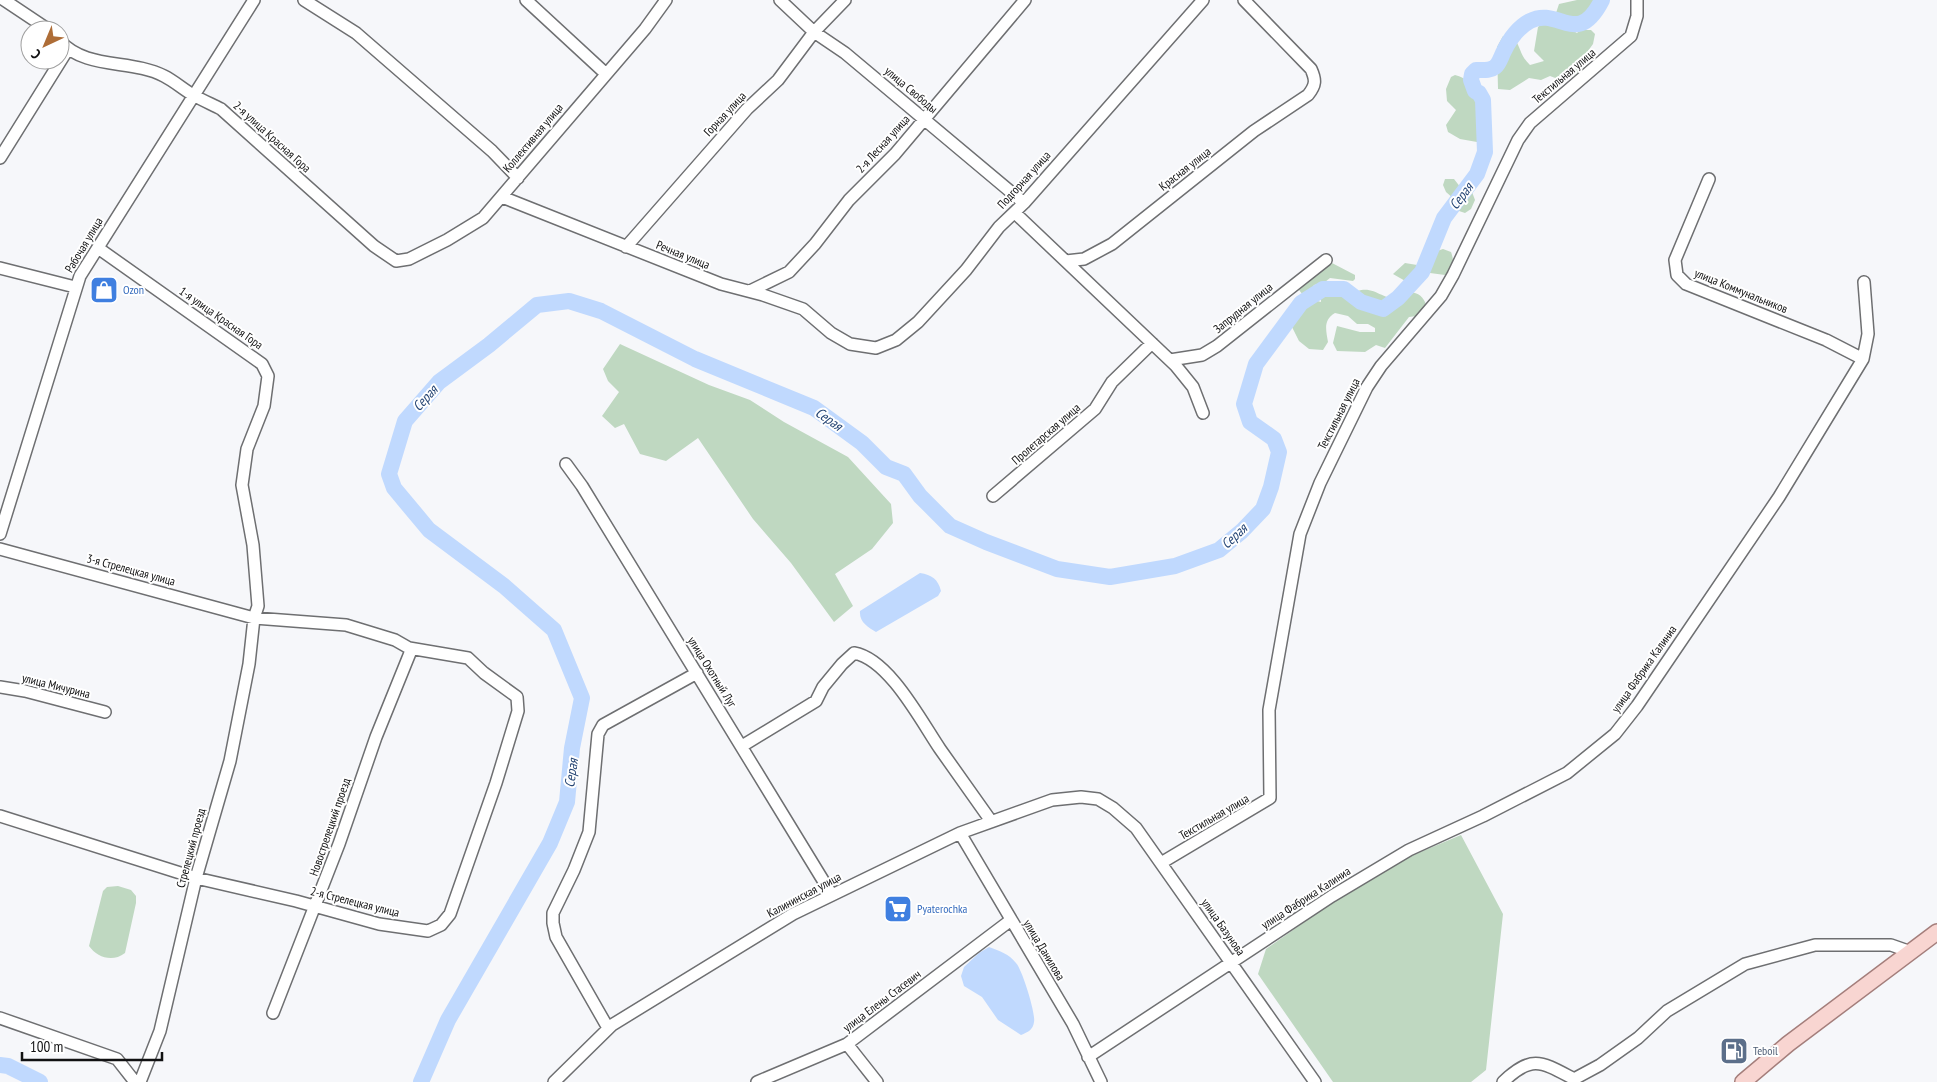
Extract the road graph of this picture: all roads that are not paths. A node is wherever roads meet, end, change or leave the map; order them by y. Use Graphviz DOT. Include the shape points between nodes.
graph roads {
  1 [pos="4,0"];
  2 [pos="254,0"];
  3 [pos="304,0"];
  4 [pos="526,0"];
  5 [pos="666,0"];
  6 [pos="780,0"];
  7 [pos="845,0"];
  8 [pos="1025,0"];
  9 [pos="1203,0"];
  10 [pos="1244,0"];
  11 [pos="1637,0"];
  12 [pos="34,20"];
  13 [pos="814,32"];
  14 [pos="70,50"];
  15 [pos="50,70"];
  16 [pos="605,73"];
  17 [pos="194,96"];
  18 [pos="924,118"];
  19 [pos="0,158"];
  20 [pos="518,178"];
  21 [pos="1710,179"];
  22 [pos="502,196"];
  23 [pos="1024,203"];
  24 [pos="1015,213"];
  25 [pos="626,247"];
  26 [pos="98,248"];
  27 [pos="396,260"];
  28 [pos="1326,260"];
  29 [pos="1066,261"];
  30 [pos="0,268"];
  31 [pos="1864,282"];
  32 [pos="75,287"];
  33 [pos="750,291"];
  34 [pos="1152,342"];
  35 [pos="850,344"];
  36 [pos="1863,359"];
  37 [pos="1170,360"];
  38 [pos="1203,413"];
  39 [pos="566,464"];
  40 [pos="993,496"];
  41 [pos="0,534"];
  42 [pos="0,549"];
  43 [pos="254,618"];
  44 [pos="409,648"];
  45 [pos="468,658"];
  46 [pos="697,673"];
  47 [pos="0,687"];
  48 [pos="105,712"];
  49 [pos="742,746"];
  50 [pos="1098,799"];
  51 [pos="0,816"];
  52 [pos="991,821"];
  53 [pos="960,833"];
  54 [pos="1161,863"];
  55 [pos="196,878"];
  56 [pos="832,895"];
  57 [pos="316,906"];
  58 [pos="1011,920"];
  59 [pos="1937,932"];
  60 [pos="1911,952"];
  61 [pos="1231,962"];
  62 [pos="273,1014"];
  63 [pos="0,1018"];
  64 [pos="608,1028"];
  65 [pos="847,1044"];
  66 [pos="1088,1057"];
  67 [pos="1577,1080"];
  68 [pos="135,1082"];
  69 [pos="140,1082"];
  70 [pos="554,1082"];
  71 [pos="758,1082"];
  72 [pos="877,1082"];
  73 [pos="1101,1082"];
  74 [pos="1316,1082"];
  75 [pos="1503,1082"];
  76 [pos="1743,1082"];
  1 -- 12 [label="street"];
  2 -- 17 [label="street, Рабочая улица"];
  3 -- 20 [label="street" via="356,33 492,151"];
  4 -- 16 [label="street"];
  5 -- 16 [label="street, Коллективная улица"];
  6 -- 13 [label="street, улица Свободы"];
  7 -- 13 [label="street, Горная улица"];
  8 -- 18 [label="street, 2-я Лесная улица"];
  9 -- 23 [label="street, Подгорная улица"];
  10 -- 29 [label="street, Красная улица" via="1311,69 1316,79 1315,87 1254,131 1112,244 1084,259"];
  11 -- 54 [label="street, Текстильная улица" via="1637,16 1631,36 1530,123 1518,140 1454,275 1441,296 1367,387 1320,483 1300,534 1269,710 1270,798"];
  13 -- 18 [label="street, улица Свободы" via="845,53"];
  13 -- 25 [label="street, Горная улица" via="778,80 747,109"];
  14 -- 17 [label="street, 2-я улица Красная Гора" via="80,57 131,65 164,76"];
  15 -- 19 [label="street"];
  16 -- 20 [label="street, Коллективная улица"];
  17 -- 26 [label="street, Рабочая улица"];
  17 -- 27 [label="street, 2-я улица Красная Гора" via="221,109 374,246"];
  18 -- 23 [label="street, улица Свободы"];
  18 -- 33 [label="street, 2-я Лесная улица" via="789,272"];
  20 -- 22 [label="street, Коллективная улица"];
  21 -- 36 [label="street, улица Коммунальников" via="1676,260 1676,275 1686,284 1826,340"];
  22 -- 25 [label="street, Речная улица"];
  22 -- 27 [label="street, Коллективная улица" via="483,218 447,240 410,258"];
  23 -- 24 [label="street, Подгорная улица"];
  24 -- 29 [label="street"];
  24 -- 35 [label="street, Подгорная улица" via="999,227 966,270 918,322 896,340 876,348"];
  25 -- 33 [label="street, Речная улица" via="721,284"];
  26 -- 32 [label="street, Рабочая улица"];
  26 -- 43 [label="street, 1-я улица Красная Гора" via="262,364 268,376 264,406 247,449 242,485 253,545 258,606"];
  28 -- 37 [label="street, Запрудная улица" via="1218,346 1202,355"];
  29 -- 34 [label="street"];
  30 -- 32 [label="street"];
  31 -- 36 [label="street, улица Фабрика Калиниа" via="1868,334"];
  32 -- 41 [label="street, Рабочая улица"];
  33 -- 35 [label="street, Речная улица" via="803,309"];
  34 -- 37 [label="street"];
  34 -- 40 [label="street, Пролетарская улица" via="1112,382 1095,410"];
  36 -- 61 [label="street, улица Фабрика Калиниа" via="1779,497 1615,734 1567,773 1409,850"];
  37 -- 38 [label="street" via="1193,387"];
  39 -- 46 [label="street, улица Охотный Луг"];
  42 -- 43 [label="street, 3-я Стрелецкая улица"];
  43 -- 44 [label="street, 3-я Стрелецкая улица" via="346,625 395,640"];
  43 -- 55 [label="street, Стрелецкий проезд" via="249,664 230,760"];
  44 -- 45 [label="street, 3-я Стрелецкая улица"];
  44 -- 57 [label="street, Новострелецкий проезд" via="410,653 376,737"];
  45 -- 57 [label="street, 2-я Стрелецкая улица" via="517,697 518,711 450,914 441,925 428,931 379,924"];
  46 -- 49 [label="street, улица Охотный Луг"];
  46 -- 64 [label="street" via="603,725 596,746 589,832 553,913 556,937"];
  47 -- 48 [label="street, улица Мичурина"];
  49 -- 52 [label="street" via="816,701 842,664 854,653 861,654 884,672 907,699"];
  49 -- 56 [label="street, улица Охотный Луг"];
  50 -- 52 [label="street, Калининская улица" via="1081,796 1052,800"];
  50 -- 54 [label="street, улица Базунова" via="1136,828"];
  51 -- 55 [label="street, 2-я Стрелецкая улица"];
  52 -- 53 [label="street, Калининская улица"];
  53 -- 56 [label="street, Калининская улица"];
  53 -- 58 [label="street, улица Данилова"];
  54 -- 61 [label="street, улица Базунова"];
  55 -- 57 [label="street, 2-я Стрелецкая улица"];
  55 -- 69 [label="street, Стрелецкий проезд" via="160,1031"];
  56 -- 64 [label="street, Калининская улица" via="793,914"];
  57 -- 62 [label="street, Новострелецкий проезд"];
  58 -- 65 [label="street, улица Елены Стасевич"];
  58 -- 66 [label="street, улица Данилова"];
  59 -- 60 [label="main road"];
  60 -- 67 [label="street" via="1891,945 1815,946 1745,964 1667,1011 1638,1038"];
  60 -- 76 [label="main road" via="1788,1044"];
  61 -- 66 [label="street, улица Фабрика Калиниа"];
  61 -- 74 [label="street, улица Базунова"];
  63 -- 68 [label="street" via="117,1059"];
  64 -- 70 [label="street, Калининская улица"];
  65 -- 71 [label="street, улица Елены Стасевич"];
  65 -- 72 [label="street"];
  66 -- 73 [label="street, улица Данилова"];
  67 -- 75 [label="street" via="1543,1063 1519,1066"];
}
